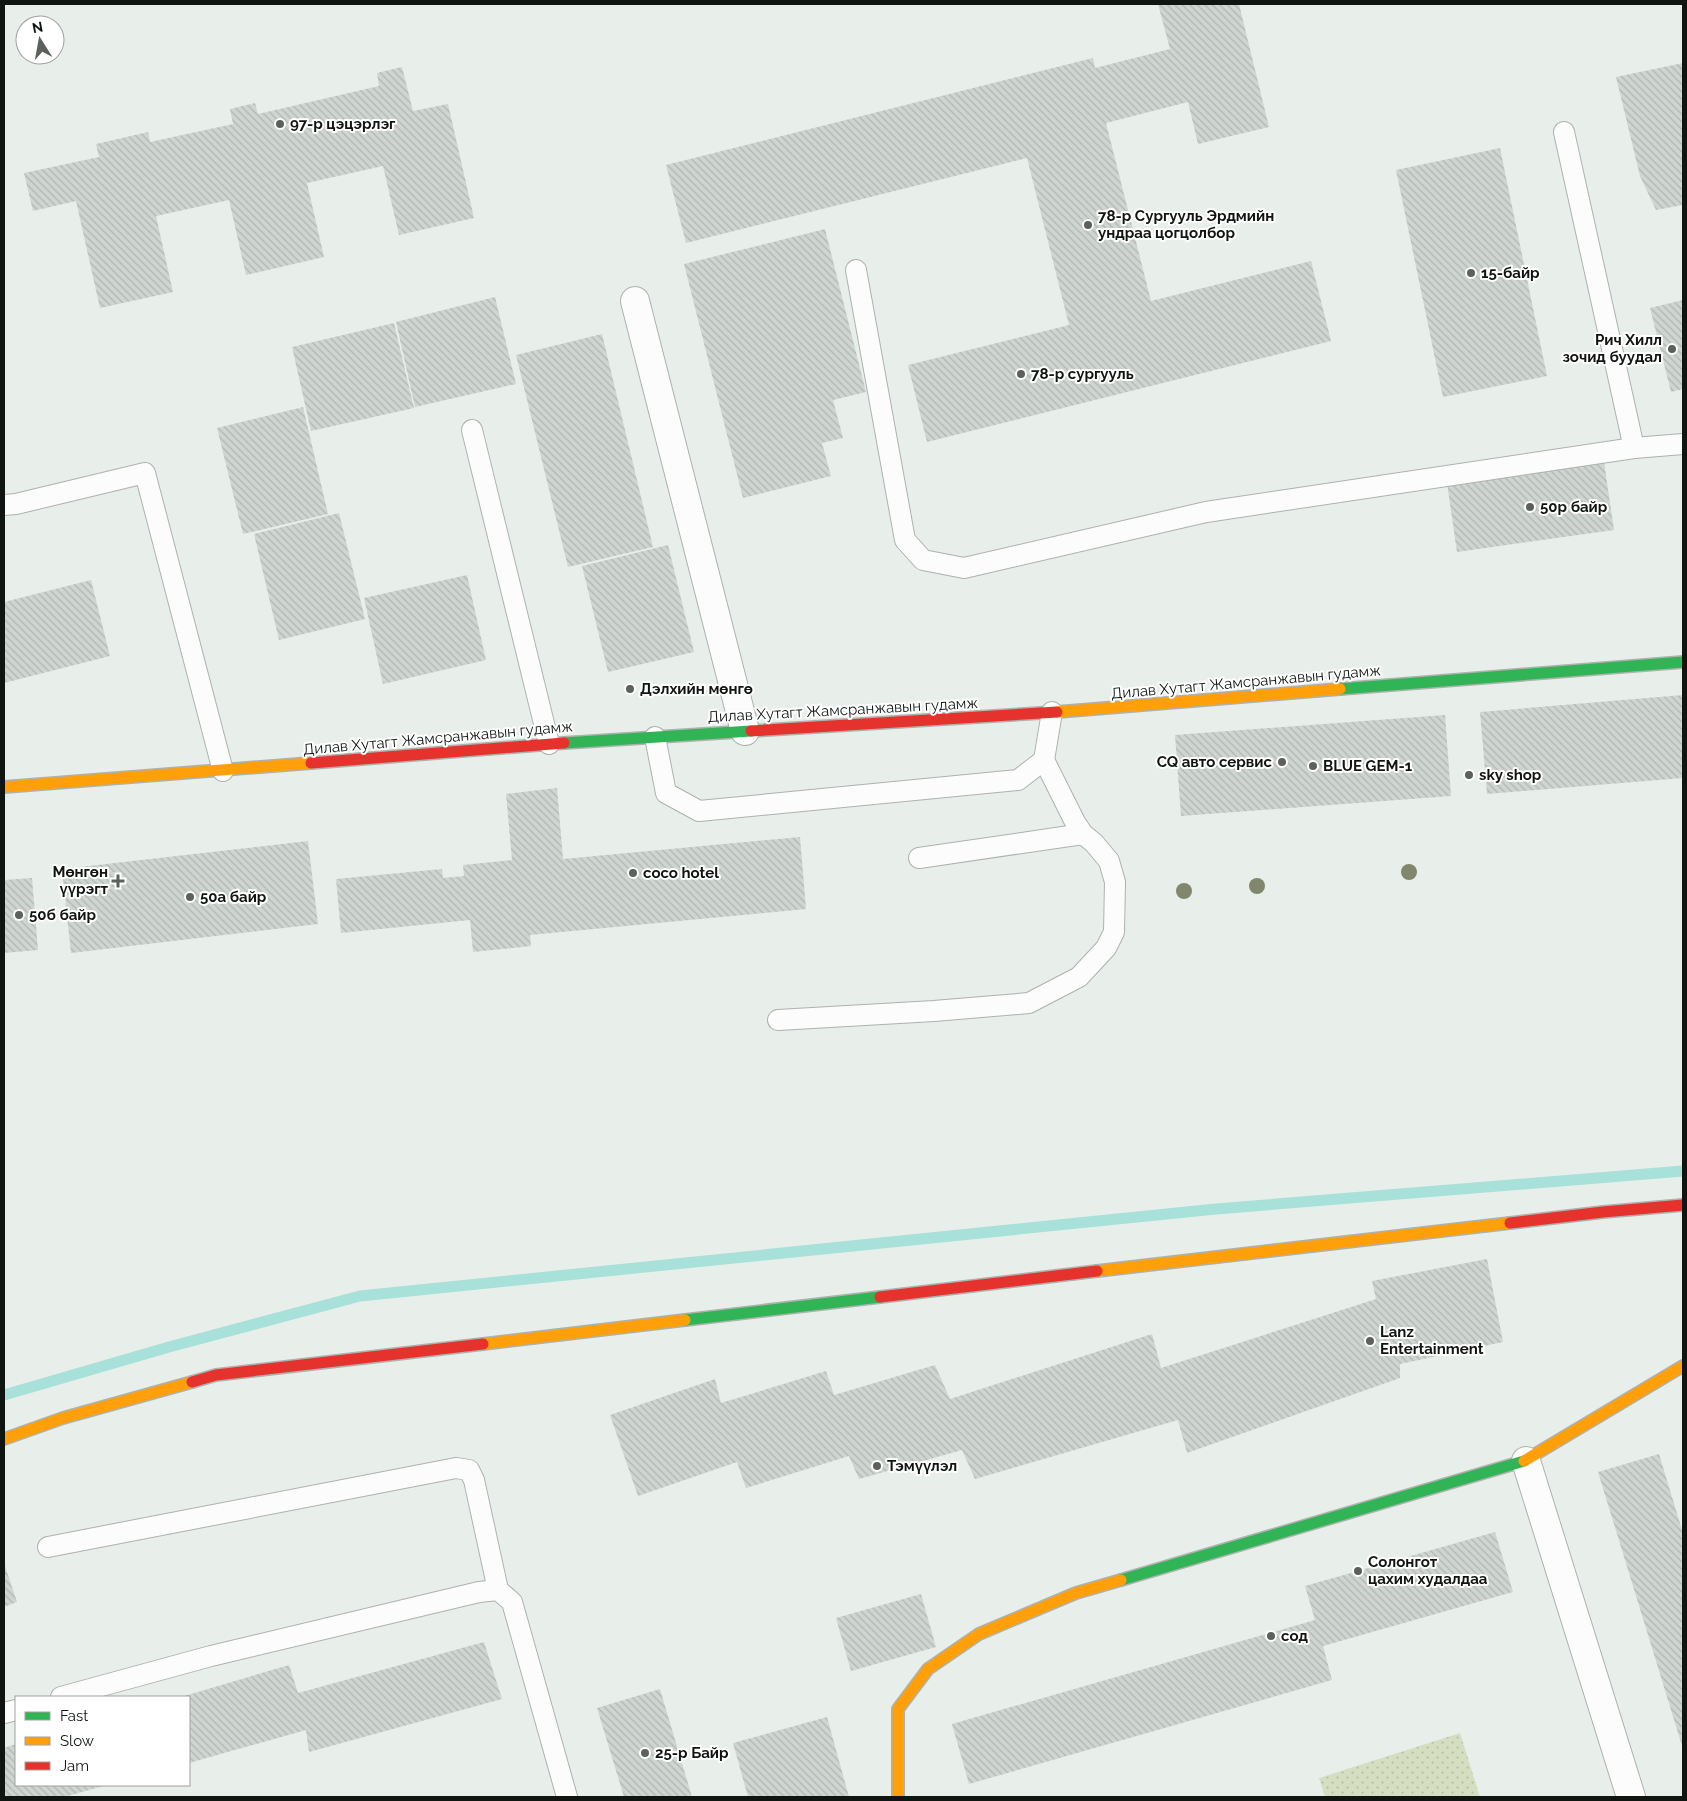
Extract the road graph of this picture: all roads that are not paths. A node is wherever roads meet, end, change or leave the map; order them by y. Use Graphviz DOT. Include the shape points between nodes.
graph roads {
  1 [pos="1564,132"];
  2 [pos="856,270"];
  3 [pos="635,301"];
  4 [pos="472,430"];
  5 [pos="1683,444"];
  6 [pos="1634,448"];
  7 [pos="4,505"];
  8 [pos="1683,662"];
  9 [pos="1052,712"];
  10 [pos="745,731"];
  11 [pos="655,737"];
  12 [pos="549,744"];
  13 [pos="1044,760"];
  14 [pos="223,771"];
  15 [pos="4,787"];
  16 [pos="1083,834"];
  17 [pos="919,858"];
  18 [pos="778,1020"];
  19 [pos="1683,1205"];
  20 [pos="1683,1366"];
  21 [pos="4,1439"];
  22 [pos="1526,1461"];
  23 [pos="48,1547"];
  24 [pos="498,1590"];
  25 [pos="65,1696"];
  26 [pos="567,1797"];
  27 [pos="898,1797"];
  28 [pos="1631,1797"];
  1 -- 6 [label="lane"];
  2 -- 6 [label="lane" via="905,540 924,560 964,568 1206,512"];
  3 -- 10 [label="street"];
  4 -- 12 [label="lane"];
  5 -- 6 [label="lane"];
  7 -- 14 [label="lane" via="145,473"];
  8 -- 9 [label="street, Дилав Хутагт Жамсранжавын гудамж"];
  9 -- 10 [label="street, Дилав Хутагт Жамсранжавын гудамж"];
  9 -- 13 [label="lane"];
  10 -- 11 [label="street, Дилав Хутагт Жамсранжавын гудамж"];
  11 -- 12 [label="street, Дилав Хутагт Жамсранжавын гудамж"];
  11 -- 13 [label="lane" via="666,793 699,811 1018,780"];
  12 -- 14 [label="street, Дилав Хутагт Жамсранжавын гудамж"];
  13 -- 16 [label="lane"];
  14 -- 15 [label="street, Дилав Хутагт Жамсранжавын гудамж"];
  16 -- 17 [label="lane"];
  16 -- 18 [label="lane" via="1109,861 1115,882 1114,932 1106,948 1079,978 1029,1003"];
  19 -- 21 [label="street" via="1583,1214 216,1375 63,1418"];
  20 -- 22 [label="street"];
  22 -- 27 [label="street" via="1076,1593 979,1634 928,1669 898,1709"];
  22 -- 28 [label="street"];
  23 -- 24 [label="lane" via="456,1468 469,1470 474,1480"];
  24 -- 25 [label="lane" via="221,1654"];
  24 -- 26 [label="lane" via="512,1602"];
}
